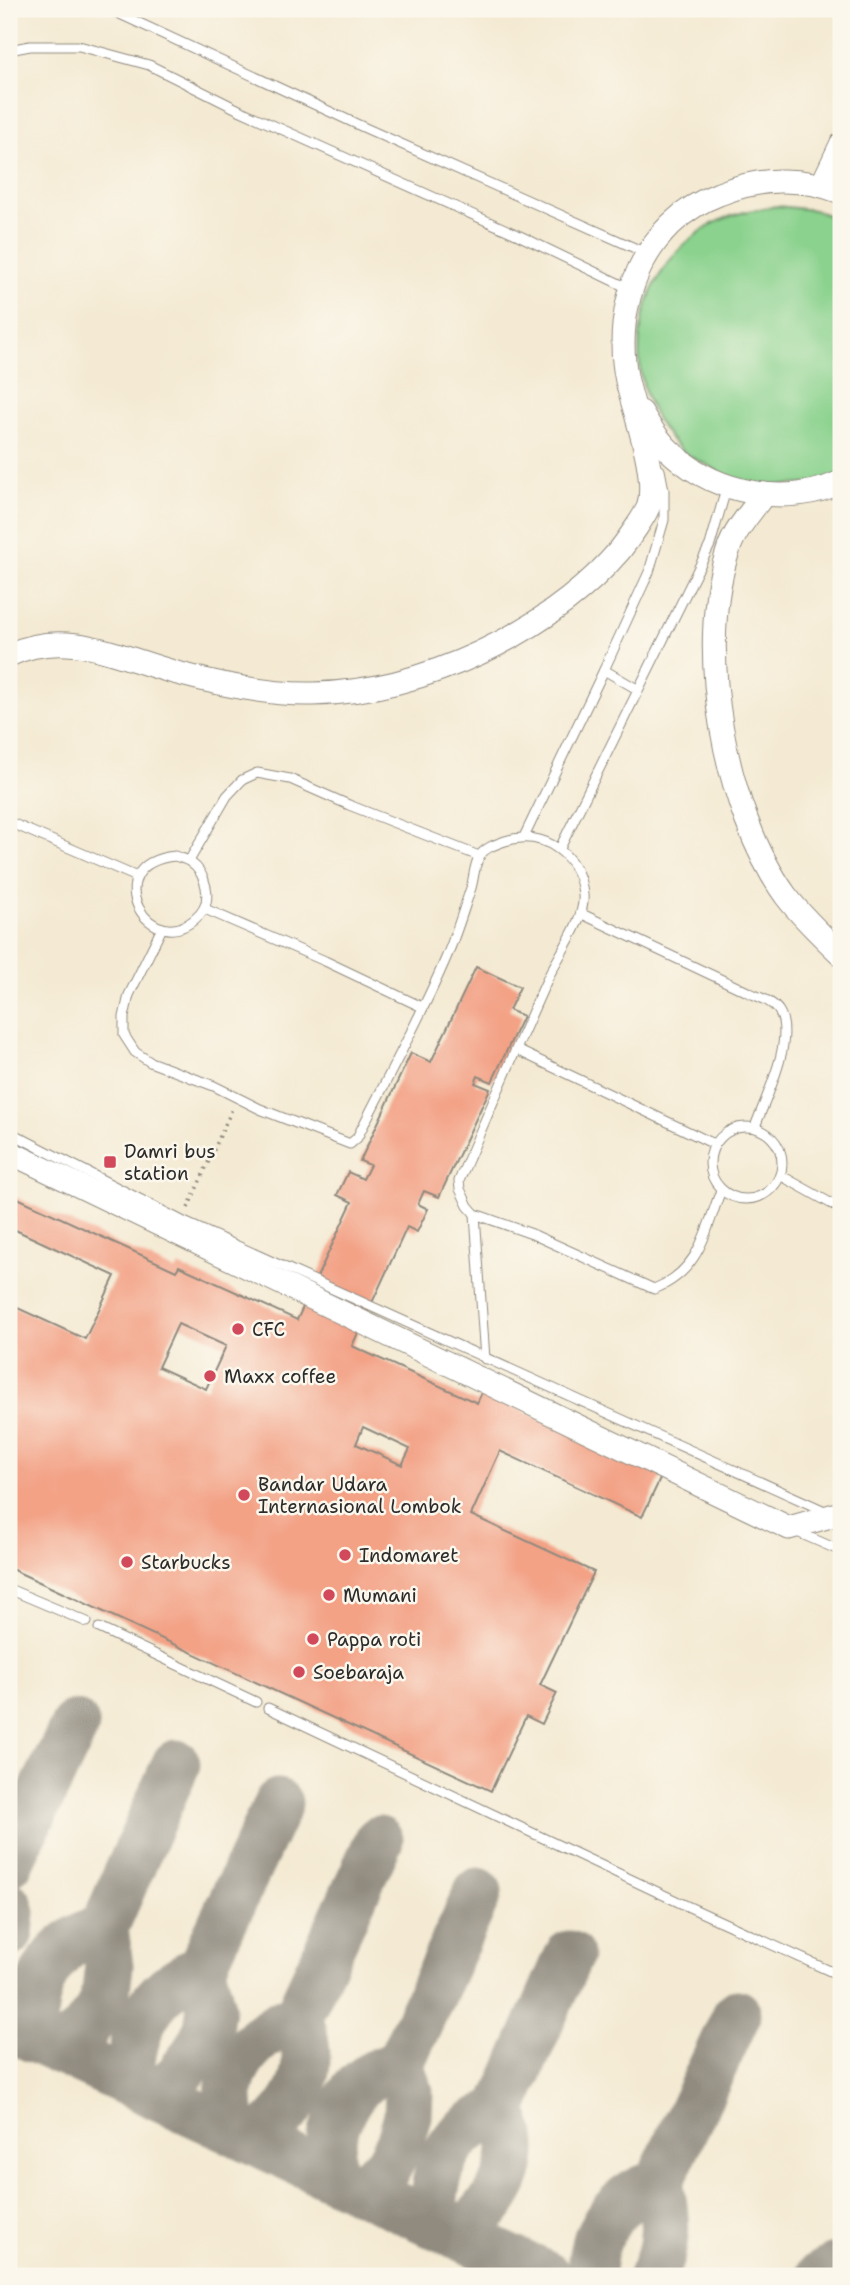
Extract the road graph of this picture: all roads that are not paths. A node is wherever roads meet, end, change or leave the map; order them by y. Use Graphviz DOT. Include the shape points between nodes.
graph roads {
  1 [pos="109,9"];
  2 [pos="9,50"];
  3 [pos="841,145"];
  4 [pos="831,188"];
  5 [pos="647,253"];
  6 [pos="630,289"];
  7 [pos="626,377"];
  8 [pos="653,432"];
  9 [pos="841,482"];
  10 [pos="727,486"];
  11 [pos="764,494"];
  12 [pos="9,655"];
  13 [pos="604,670"];
  14 [pos="637,689"];
  15 [pos="9,822"];
  16 [pos="524,837"];
  17 [pos="559,848"];
  18 [pos="480,856"];
  19 [pos="189,861"];
  20 [pos="137,877"];
  21 [pos="205,909"];
  22 [pos="582,914"];
  23 [pos="162,928"];
  24 [pos="841,954"];
  25 [pos="422,1007"];
  26 [pos="517,1050"];
  27 [pos="755,1127"];
  28 [pos="9,1132"];
  29 [pos="714,1144"];
  30 [pos="9,1152"];
  31 [pos="780,1175"];
  32 [pos="721,1190"];
  33 [pos="841,1209"];
  34 [pos="475,1214"];
  35 [pos="485,1359"];
  36 [pos="838,1515"];
  37 [pos="789,1528"];
  38 [pos="841,1551"];
  39 [pos="9,1589"];
  40 [pos="87,1622"];
  41 [pos="99,1628"];
  42 [pos="256,1702"];
  43 [pos="268,1708"];
  44 [pos="841,1976"];
  1 -- 5 [label="lane"];
  2 -- 6 [label="lane" via="79,46 149,65"];
  3 -- 4 [label="street"];
  4 -- 5 [label="street" via="782,180 742,185 705,199 672,222"];
  5 -- 6 [label="street"];
  6 -- 7 [label="street" via="622,333"];
  7 -- 8 [label="street"];
  7 -- 12 [label="street" via="650,475 649,506 620,549 570,598 500,643 428,675 312,694 248,688 56,642"];
  8 -- 10 [label="street" via="690,467"];
  8 -- 13 [label="lane" via="664,520 649,572"];
  9 -- 11 [label="street" via="798,494"];
  10 -- 11 [label="street"];
  10 -- 14 [label="lane" via="710,545"];
  11 -- 24 [label="street" via="729,546 719,586 714,650 718,713 754,838 786,895"];
  13 -- 14 [label="lane"];
  13 -- 16 [label="lane"];
  14 -- 17 [label="lane"];
  15 -- 20 [label="lane"];
  16 -- 17 [label="lane"];
  16 -- 18 [label="lane" via="493,845"];
  17 -- 22 [label="lane" via="581,882"];
  18 -- 19 [label="lane" via="290,779 257,773 242,780 227,796"];
  18 -- 25 [label="lane" via="454,938"];
  19 -- 20 [label="lane" via="175,856 159,858"];
  19 -- 21 [label="lane" via="203,875"];
  20 -- 23 [label="lane" via="137,908 146,920"];
  21 -- 23 [label="lane" via="184,926"];
  21 -- 25 [label="lane"];
  22 -- 26 [label="lane" via="548,976"];
  22 -- 27 [label="lane" via="779,1011 785,1036"];
  23 -- 25 [label="lane" via="129,995 124,1017 124,1035 135,1052 347,1144 353,1143"];
  26 -- 29 [label="lane"];
  26 -- 34 [label="lane" via="459,1181"];
  27 -- 29 [label="lane" via="739,1126"];
  27 -- 31 [label="lane" via="772,1137 782,1155"];
  28 -- 35 [label="lane" via="181,1221"];
  29 -- 32 [label="lane" via="709,1160 712,1177"];
  30 -- 37 [label="street"];
  31 -- 32 [label="lane" via="771,1190 755,1198 737,1199"];
  31 -- 33 [label="lane"];
  32 -- 34 [label="lane" via="694,1259 668,1284 654,1289 532,1234"];
  34 -- 35 [label="lane"];
  35 -- 36 [label="lane"];
  36 -- 37 [label="street"];
  37 -- 38 [label="lane"];
  39 -- 40 [label="lane"];
  41 -- 42 [label="lane"];
  43 -- 44 [label="lane"];
}
